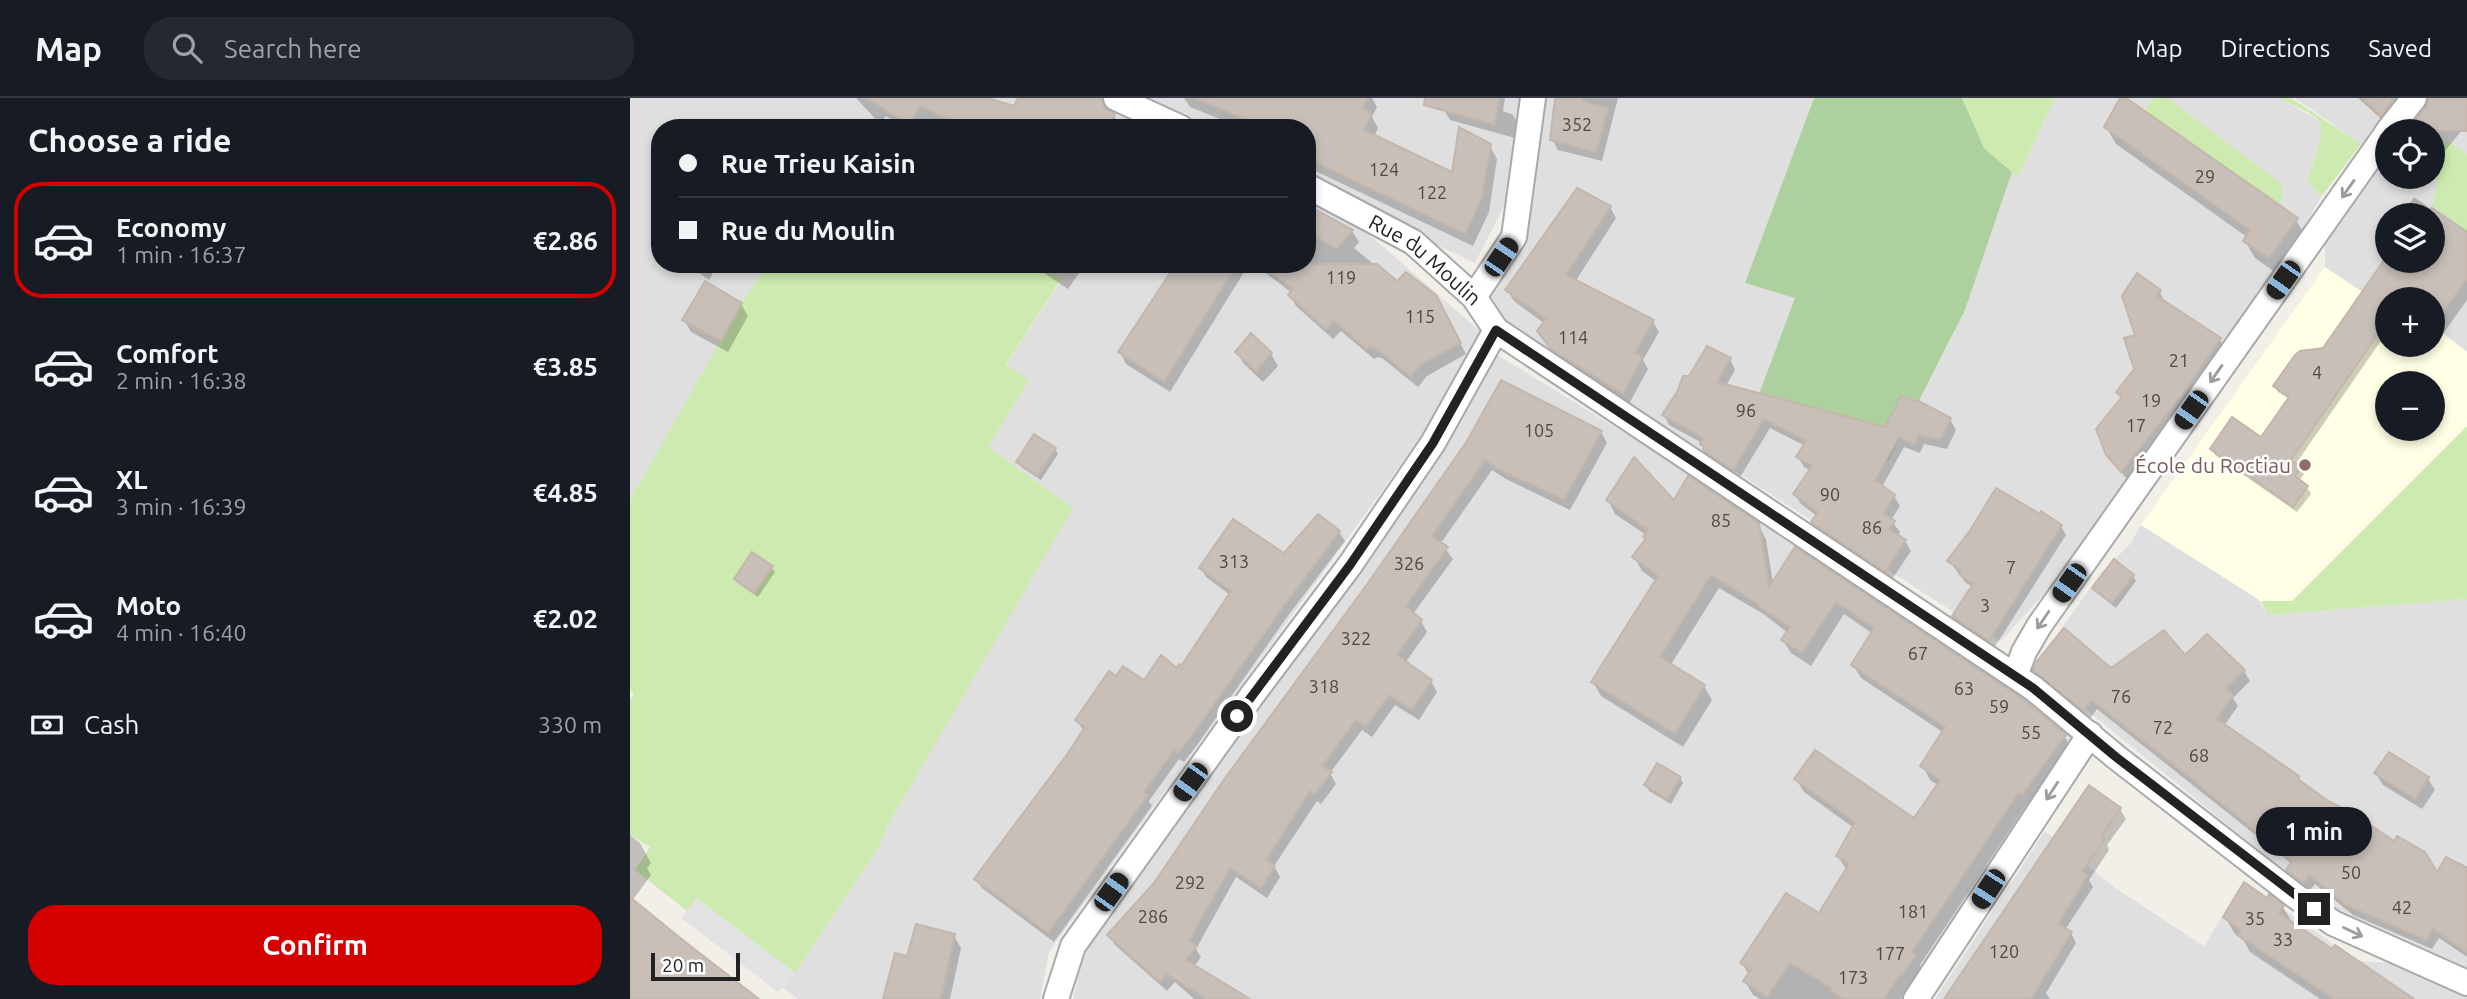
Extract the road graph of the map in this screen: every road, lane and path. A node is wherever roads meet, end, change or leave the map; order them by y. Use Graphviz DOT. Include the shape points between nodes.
graph roads {
  1 [pos="1116,98"];
  2 [pos="1533,98"];
  3 [pos="2414,98"];
  4 [pos="1162,119"];
  5 [pos="2398,119"];
  6 [pos="2375,150"];
  7 [pos="1316,191"];
  8 [pos="1474,297"];
  9 [pos="1496,330"];
  10 [pos="2015,676"];
  11 [pos="2090,734"];
  12 [pos="2467,983"];
  13 [pos="1056,999"];
  14 [pos="1916,999"];
  1 -- 4 [label="street"];
  2 -- 8 [label="street" via="1514,237"];
  3 -- 5 [label="street"];
  6 -- 10 [label="street, one-way" via="2039,626"];
  7 -- 8 [label="street, Rue du Moulin" via="1413,242"];
  8 -- 9 [label="street, Rue du Moulin"];
  9 -- 10 [label="street, Rue du Moulin"];
  9 -- 13 [label="street" via="1433,443 1350,565 1073,946"];
  10 -- 11 [label="street, Rue du Moulin"];
  11 -- 12 [label="street, Rue du Moulin, one-way" via="2333,922"];
  11 -- 14 [label="street, one-way"];
}
